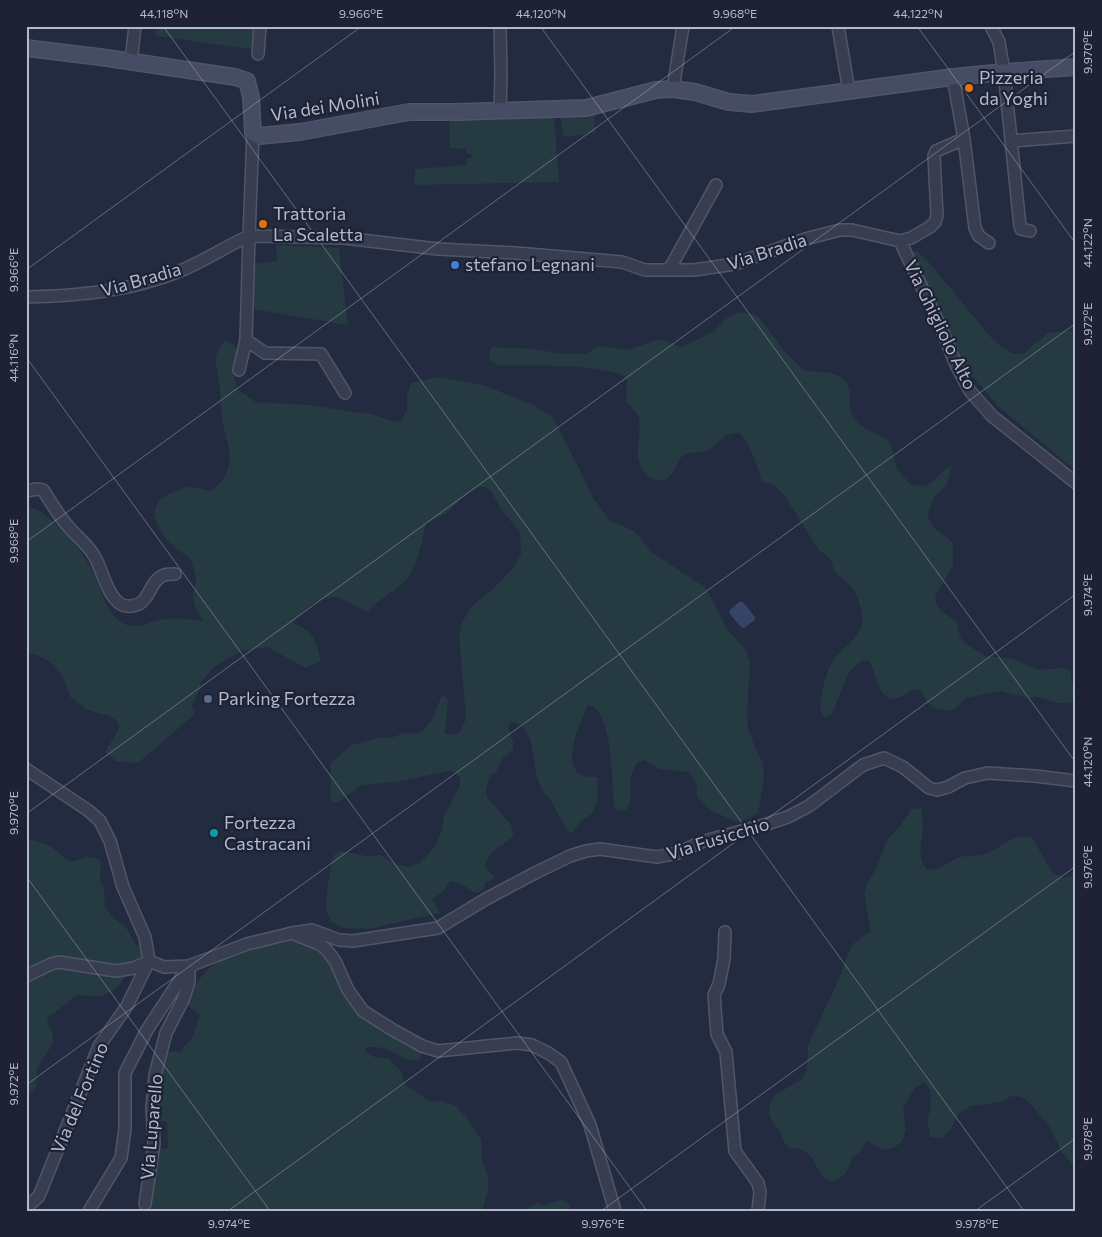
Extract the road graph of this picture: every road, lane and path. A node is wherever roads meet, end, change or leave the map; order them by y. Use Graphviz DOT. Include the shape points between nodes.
graph roads {
  1 [pos="131,26"];
  2 [pos="260,26"];
  3 [pos="500,26"];
  4 [pos="684,26"];
  5 [pos="838,26"];
  6 [pos="991,26"];
  7 [pos="135,27"];
  8 [pos="26,48"];
  9 [pos="258,54"];
  10 [pos="131,62"];
  11 [pos="1076,67"];
  12 [pos="1004,72"];
  13 [pos="954,77"];
  14 [pos="673,89"];
  15 [pos="849,91"];
  16 [pos="500,110"];
  17 [pos="253,133"];
  18 [pos="1076,136"];
  19 [pos="964,139"];
  20 [pos="1011,141"];
  21 [pos="716,185"];
  22 [pos="1030,231"];
  23 [pos="249,236"];
  24 [pos="900,240"];
  25 [pos="989,243"];
  26 [pos="669,270"];
  27 [pos="26,297"];
  28 [pos="246,340"];
  29 [pos="240,370"];
  30 [pos="345,393"];
  31 [pos="1076,483"];
  32 [pos="26,491"];
  33 [pos="175,574"];
  34 [pos="26,769"];
  35 [pos="1076,781"];
  36 [pos="725,932"];
  37 [pos="292,933"];
  38 [pos="149,961"];
  39 [pos="188,966"];
  40 [pos="26,976"];
  41 [pos="145,1204"];
  42 [pos="26,1208"];
  43 [pos="89,1211"];
  44 [pos="615,1211"];
  45 [pos="758,1211"];
  1 -- 7 [label="street"];
  2 -- 9 [label="street"];
  3 -- 16 [label="street"];
  4 -- 14 [label="street"];
  5 -- 15 [label="street"];
  6 -- 12 [label="street" via="999,42"];
  7 -- 10 [label="street"];
  8 -- 10 [label="street, Via dei Molini"];
  10 -- 17 [label="street, Via dei Molini" via="247,80"];
  11 -- 12 [label="street, Via dei Molini"];
  12 -- 13 [label="street, Via dei Molini"];
  12 -- 20 [label="street"];
  13 -- 15 [label="street, Via dei Molini"];
  13 -- 19 [label="street"];
  14 -- 15 [label="street, Via dei Molini" via="752,104"];
  14 -- 16 [label="street, Via dei Molini" via="656,90 586,108"];
  16 -- 17 [label="street, Via dei Molini" via="409,112 300,132 259,136"];
  17 -- 23 [label="street"];
  18 -- 20 [label="street"];
  19 -- 24 [label="street" via="939,149 934,156 935,222 911,238"];
  19 -- 25 [label="street" via="975,228 979,236"];
  20 -- 22 [label="street" via="1020,226"];
  21 -- 26 [label="street"];
  23 -- 26 [label="street, Via Bradia" via="344,238 438,249 622,262 646,270"];
  23 -- 27 [label="street, Via Bradia" via="180,271 142,284 91,294"];
  23 -- 28 [label="street"];
  24 -- 26 [label="street, Via Bradia" via="840,230 804,239 735,264"];
  24 -- 31 [label="street, Via Ghigliolo Alto" via="970,391 992,416"];
  28 -- 29 [label="street"];
  28 -- 30 [label="street" via="265,353 321,354"];
  32 -- 33 [label="street" via="43,490 66,525 93,553 110,593 123,605 141,604 156,582 163,576"];
  34 -- 38 [label="street" via="100,821 108,836 122,887 145,937"];
  35 -- 37 [label="street, Via Fusicchio" via="1002,772 965,778 936,790 884,758 863,764 809,806 788,817 657,857 600,849 570,856 438,928 353,941 339,940 312,930"];
  36 -- 45 [label="street" via="724,959 714,995 717,1034 726,1052 735,1151 758,1184"];
  37 -- 39 [label="street" via="247,944"];
  37 -- 44 [label="street" via="327,950 363,1011 422,1046 438,1051 517,1043 532,1045 561,1062 590,1125"];
  38 -- 39 [label="street" via="164,967"];
  38 -- 40 [label="street" via="116,971 59,962"];
  38 -- 42 [label="street, Via del Fortino" via="127,1006 99,1046 39,1196"];
  39 -- 41 [label="street, Via Luparello" via="189,982 166,1034 155,1075 152,1108 154,1144"];
  39 -- 43 [label="street" via="125,1073 122,1158"];
}
